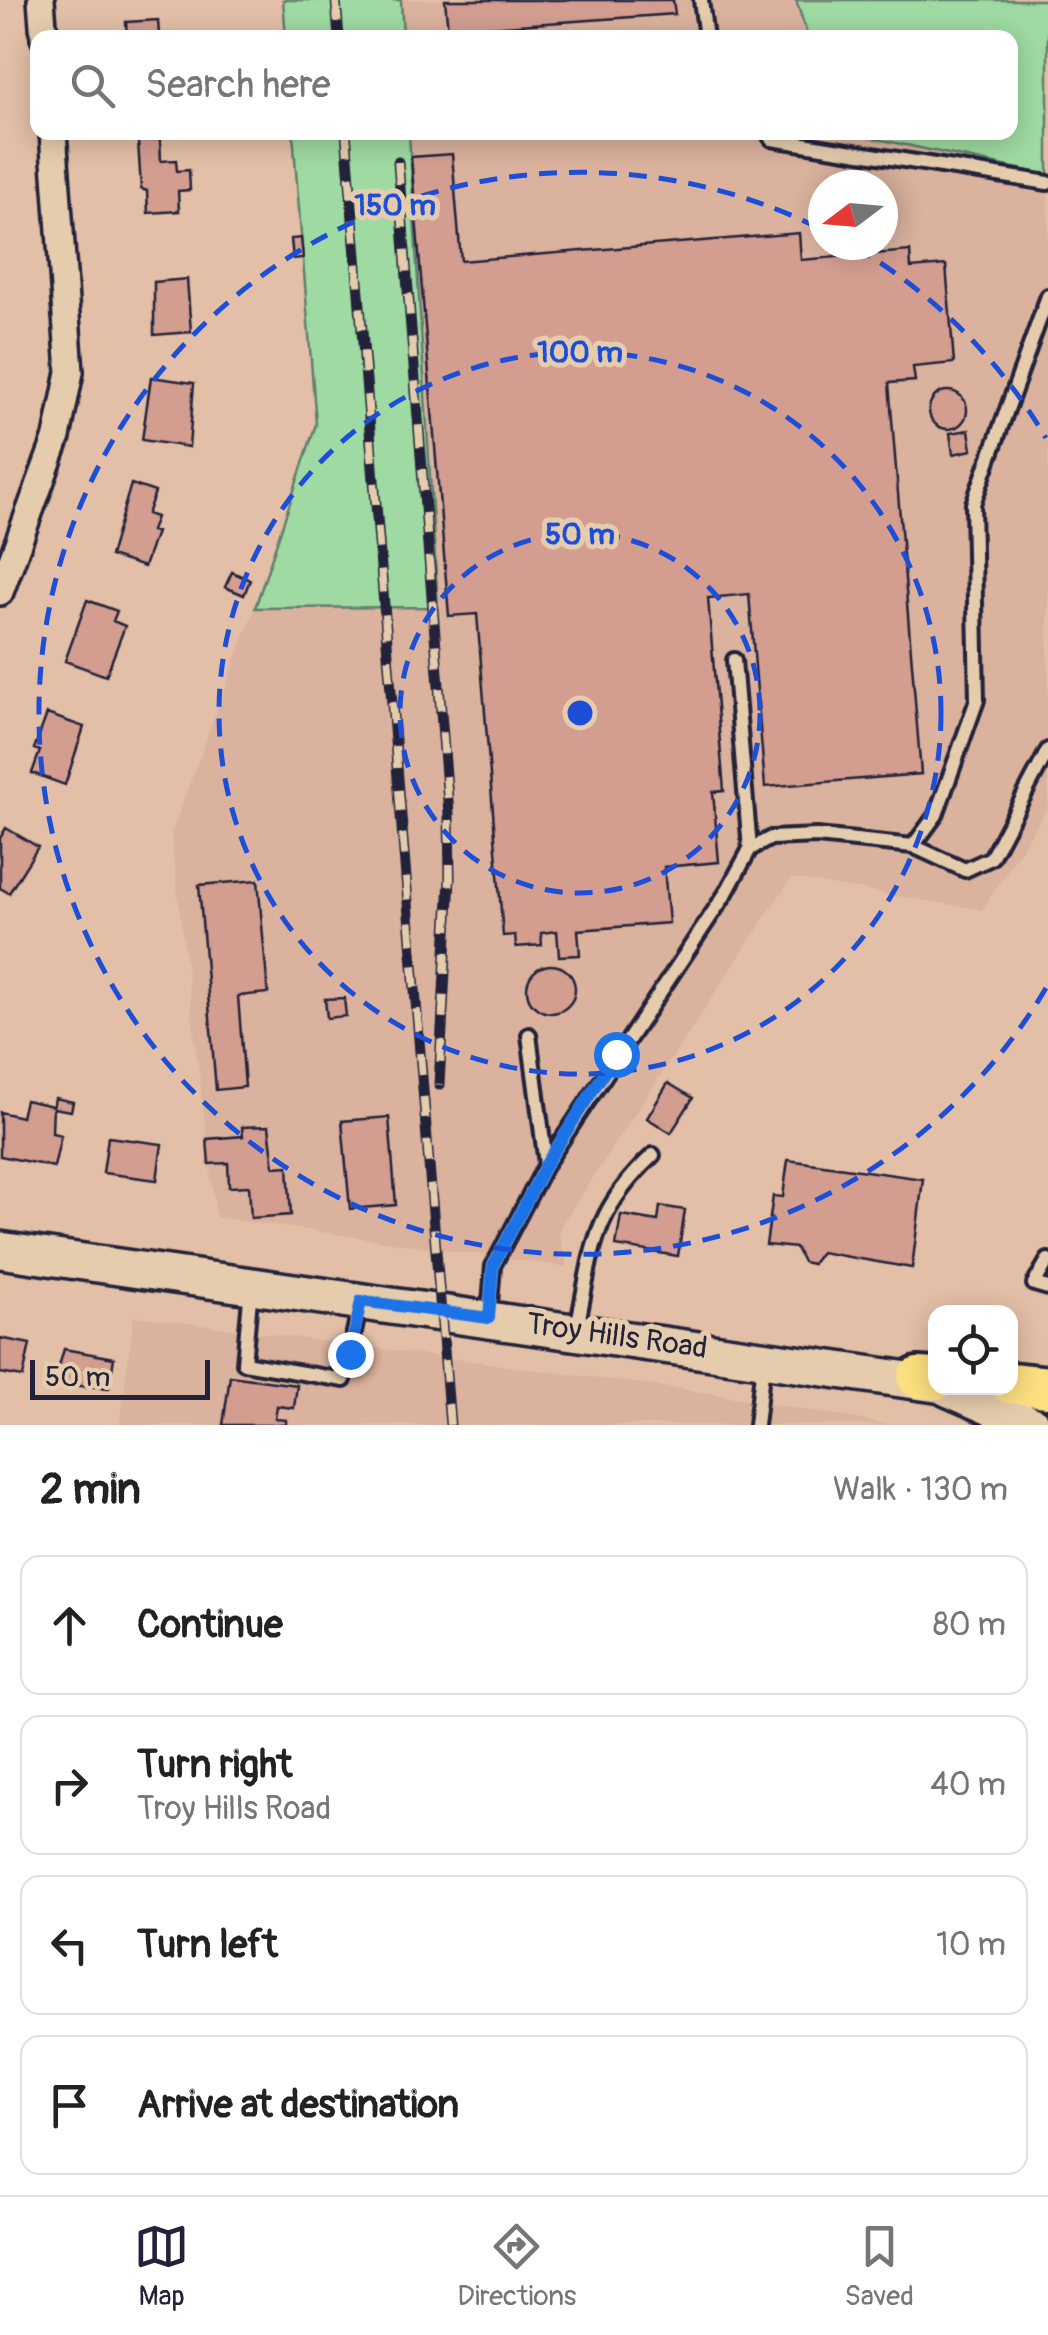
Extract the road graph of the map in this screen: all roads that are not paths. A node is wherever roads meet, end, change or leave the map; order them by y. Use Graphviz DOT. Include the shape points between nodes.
graph roads {
  1 [pos="41,0"];
  2 [pos="701,0"];
  3 [pos="43,30"];
  4 [pos="705,30"];
  5 [pos="54,140"];
  6 [pos="778,140"];
  7 [pos="1048,183"];
  8 [pos="1048,296"];
  9 [pos="0,592"];
  10 [pos="734,660"];
  11 [pos="1048,750"];
  12 [pos="913,846"];
  13 [pos="750,850"];
  14 [pos="529,1035"];
  15 [pos="653,1155"];
  16 [pos="546,1164"];
  17 [pos="0,1250"];
  18 [pos="1048,1260"];
  19 [pos="252,1285"];
  20 [pos="1048,1288"];
  21 [pos="361,1301"];
  22 [pos="489,1318"];
  23 [pos="576,1331"];
  24 [pos="764,1356"];
  25 [pos="928,1381"];
  26 [pos="1018,1383"];
  27 [pos="1048,1386"];
  28 [pos="964,1395"];
  29 [pos="756,1425"];
  30 [pos="1032,1425"];
  1 -- 3 [label="street"];
  2 -- 4 [label="lane"];
  5 -- 9 [label="street" via="70,372 57,437"];
  6 -- 7 [label="lane"];
  8 -- 12 [label="lane" via="973,504 977,700 936,815"];
  10 -- 13 [label="lane"];
  11 -- 12 [label="lane" via="991,858 965,870"];
  12 -- 13 [label="lane" via="817,836 771,838"];
  13 -- 16 [label="lane"];
  14 -- 16 [label="lane"];
  15 -- 23 [label="lane" via="605,1211"];
  16 -- 22 [label="lane" via="493,1266"];
  17 -- 19 [label="main road, Troy Hills Road"];
  18 -- 20 [label="lane" via="1034,1284"];
  19 -- 21 [label="main road, Troy Hills Road"];
  19 -- 21 [label="lane" via="244,1363 344,1380"];
  21 -- 22 [label="main road, Troy Hills Road"];
  22 -- 23 [label="main road, Troy Hills Road"];
  23 -- 24 [label="main road, Troy Hills Road"];
  24 -- 25 [label="main road, Troy Hills Road"];
  24 -- 29 [label="lane"];
  26 -- 27 [label="main road"];
  28 -- 30 [label="main road, Troy Hills Road"];
}
